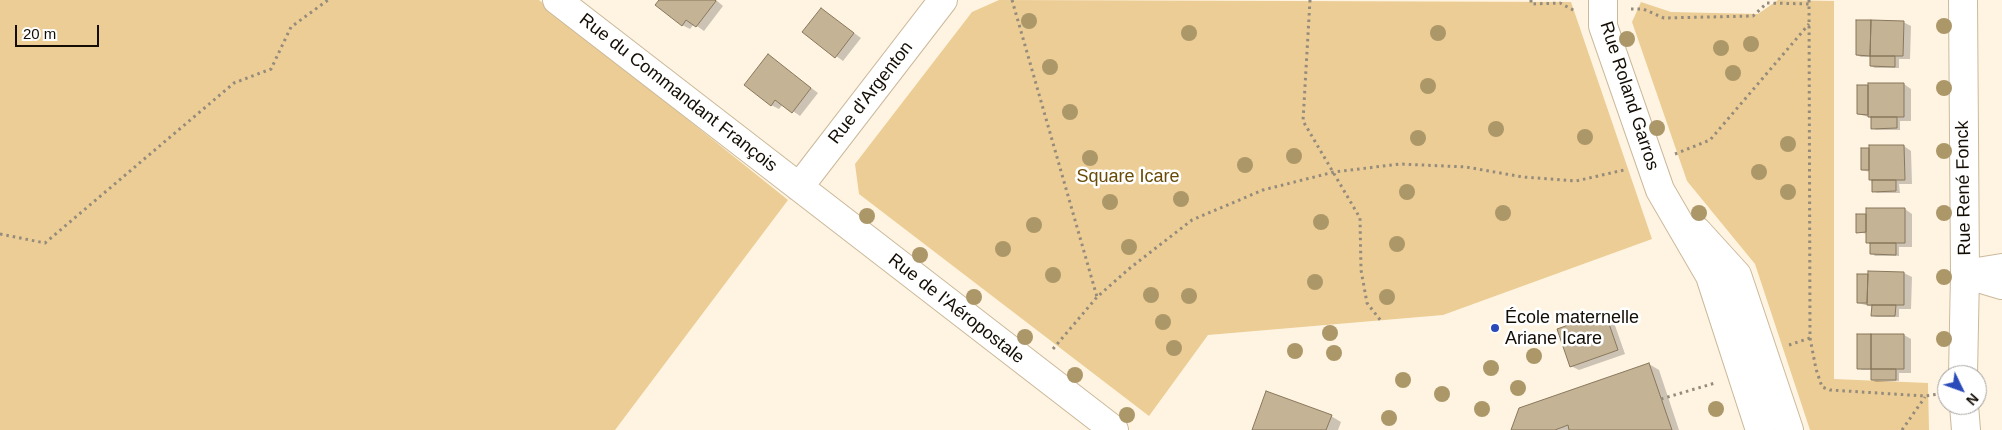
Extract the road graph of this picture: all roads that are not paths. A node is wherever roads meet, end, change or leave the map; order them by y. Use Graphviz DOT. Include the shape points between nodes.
graph roads {
  1 [pos="557,0"];
  2 [pos="943,0"];
  3 [pos="1963,0"];
  4 [pos="1603,5"];
  5 [pos="800,187"];
  6 [pos="1660,190"];
  7 [pos="2002,268"];
  8 [pos="1965,274"];
  9 [pos="2002,285"];
  10 [pos="1964,365"];
  11 [pos="1965,415"];
  12 [pos="1114,430"];
  13 [pos="1760,430"];
  14 [pos="1789,430"];
  15 [pos="1966,430"];
  1 -- 5 [label="street, Rue du Commandant François"];
  2 -- 5 [label="street, Rue d'Argenton"];
  3 -- 8 [label="street, Rue René Fonck"];
  4 -- 6 [label="street, Rue Roland Garros" via="1603,26"];
  5 -- 12 [label="street, Rue de l'Aéropostale"];
  6 -- 13 [label="street, Rue Roland Garros" via="1710,276"];
  6 -- 14 [label="street, Rue Roland Garros" via="1737,275"];
  7 -- 8 [label="street"];
  8 -- 9 [label="street"];
  8 -- 10 [label="street, Rue René Fonck"];
  11 -- 15 [label="street"];
}
